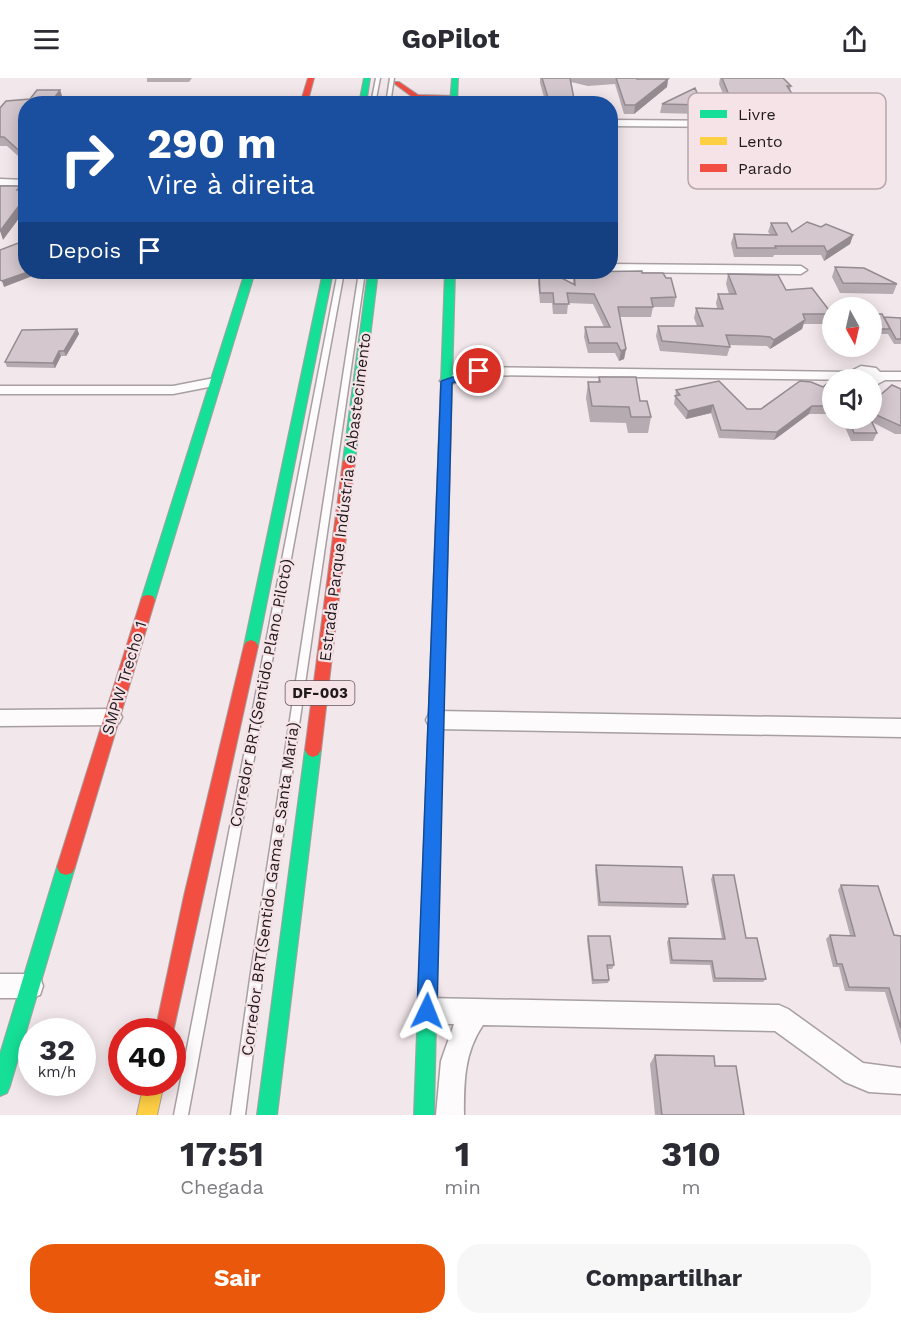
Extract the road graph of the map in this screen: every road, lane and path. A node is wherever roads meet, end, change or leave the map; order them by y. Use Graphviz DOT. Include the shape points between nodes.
graph roads {
  1 [pos="311,78"];
  2 [pos="367,78"];
  3 [pos="378,78"];
  4 [pos="455,78"];
  5 [pos="396,80"];
  6 [pos="305,96"];
  7 [pos="364,96"];
  8 [pos="375,96"];
  9 [pos="391,96"];
  10 [pos="395,96"];
  11 [pos="415,96"];
  12 [pos="453,96"];
  13 [pos="618,123"];
  14 [pos="688,124"];
  15 [pos="0,182"];
  16 [pos="18,183"];
  17 [pos="618,268"];
  18 [pos="801,270"];
  19 [pos="248,279"];
  20 [pos="327,279"];
  21 [pos="340,279"];
  22 [pos="361,279"];
  23 [pos="372,279"];
  24 [pos="453,279"];
  25 [pos="447,364"];
  26 [pos="476,372"];
  27 [pos="901,376"];
  28 [pos="822,377"];
  29 [pos="882,378"];
  30 [pos="447,381"];
  31 [pos="214,382"];
  32 [pos="0,390"];
  33 [pos="173,390"];
  34 [pos="209,400"];
  35 [pos="0,717"];
  36 [pos="112,717"];
  37 [pos="436,720"];
  38 [pos="901,728"];
  39 [pos="0,986"];
  40 [pos="31,986"];
  41 [pos="427,1011"];
  42 [pos="477,1012"];
  43 [pos="168,1018"];
  44 [pos="901,1081"];
  45 [pos="0,1086"];
  46 [pos="151,1096"];
  47 [pos="147,1115"];
  48 [pos="181,1115"];
  49 [pos="238,1115"];
  50 [pos="267,1115"];
  51 [pos="424,1115"];
  52 [pos="450,1115"];
  1 -- 6 [label="main road"];
  2 -- 7 [label="main road"];
  3 -- 8 [label="lane"];
  4 -- 12 [label="main road"];
  5 -- 9 [label="lane"];
  5 -- 10 [label="main road"];
  5 -- 11 [label="main road"];
  13 -- 14 [label="street"];
  15 -- 16 [label="street"];
  17 -- 18 [label="street"];
  19 -- 31 [label="main road, SMPW Trecho 1"];
  20 -- 43 [label="main road"];
  21 -- 48 [label="lane, Corredor BRT(Sentido Plano Piloto)"];
  22 -- 49 [label="lane, Corredor BRT(Sentido Gama e Santa Maria)"];
  23 -- 50 [label="main road, Estrada Parque Indústria e Abastecimento / DF-003"];
  24 -- 25 [label="main road"];
  25 -- 26 [label="street"];
  25 -- 30 [label="main road"];
  26 -- 28 [label="street"];
  26 -- 30 [label="street"];
  27 -- 29 [label="street"];
  30 -- 37 [label="main road"];
  31 -- 33 [label="street"];
  31 -- 34 [label="main road, SMPW Trecho 1"];
  32 -- 33 [label="street"];
  33 -- 34 [label="street"];
  34 -- 36 [label="main road, SMPW Trecho 1"];
  35 -- 36 [label="street"];
  36 -- 40 [label="main road, SMPW Trecho 1"];
  37 -- 38 [label="street"];
  37 -- 41 [label="main road"];
  39 -- 40 [label="street"];
  40 -- 45 [label="main road, SMPW Trecho 1"];
  41 -- 42 [label="street"];
  41 -- 51 [label="main road"];
  42 -- 44 [label="street" via="779,1018 854,1073 869,1080"];
  42 -- 52 [label="street" via="466,1026 452,1062"];
  46 -- 47 [label="main road"];
}
